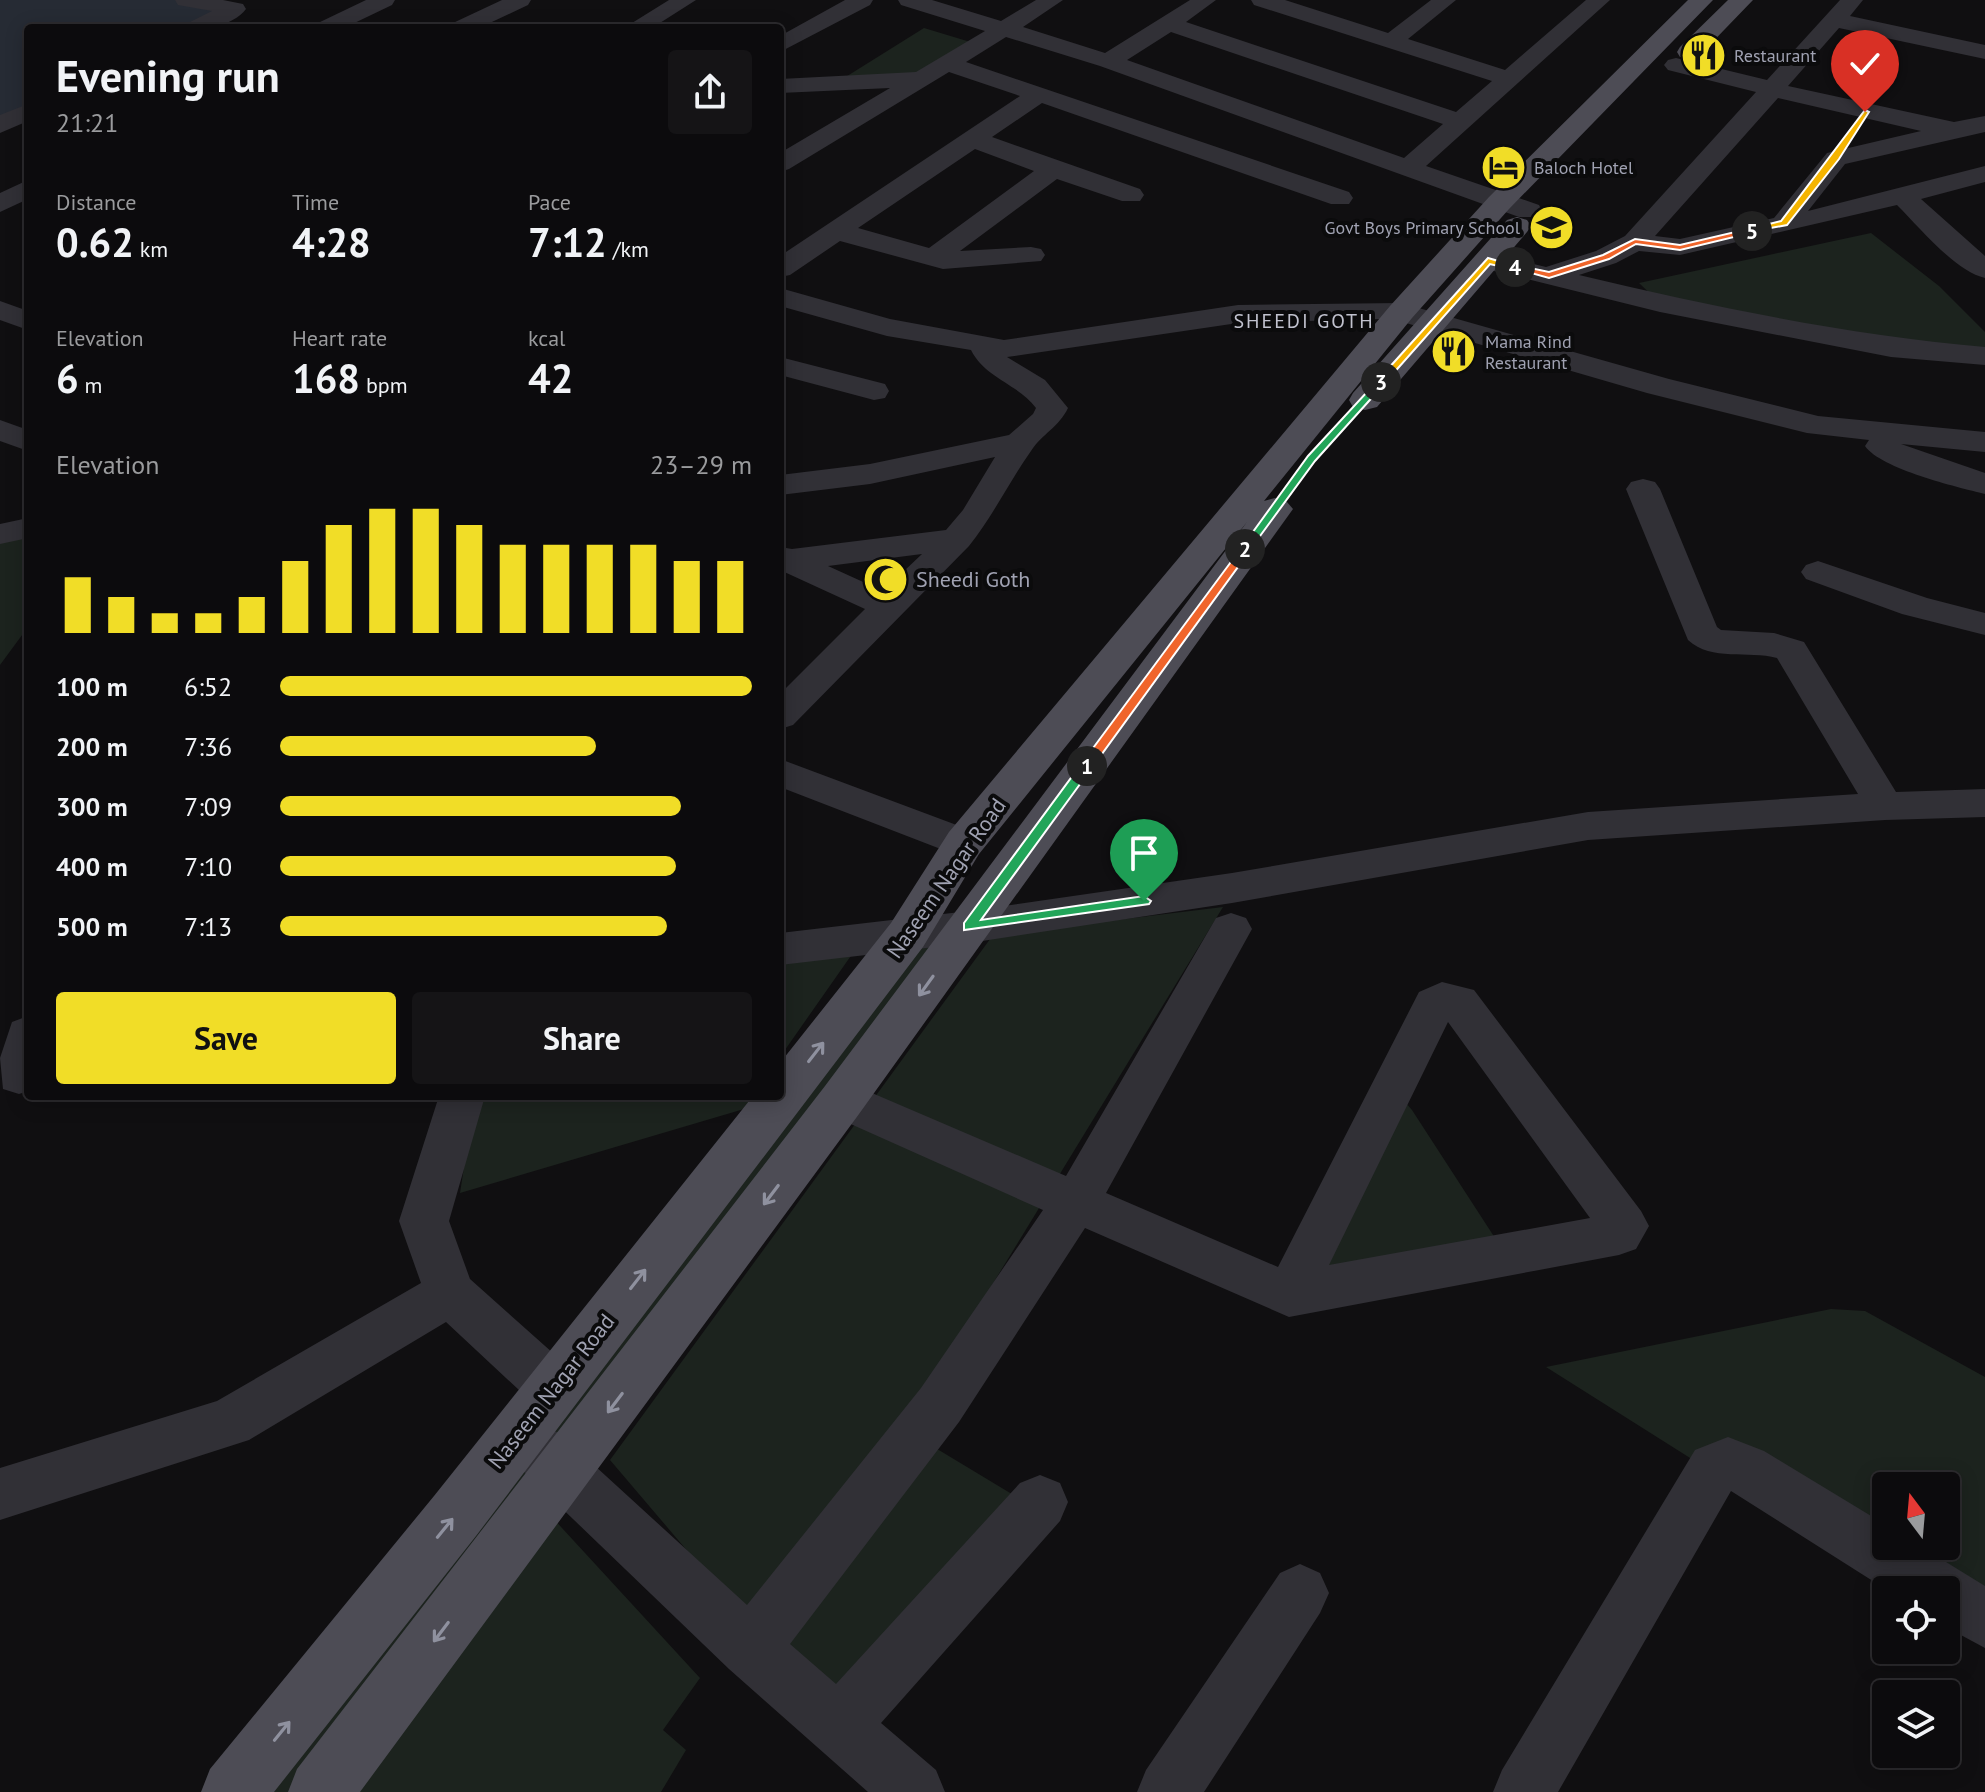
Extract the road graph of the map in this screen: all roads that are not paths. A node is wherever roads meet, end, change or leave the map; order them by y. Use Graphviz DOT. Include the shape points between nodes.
graph roads {
  1 [pos="186,0"];
  2 [pos="384,0"];
  3 [pos="520,0"];
  4 [pos="685,0"];
  5 [pos="862,0"];
  6 [pos="1052,0"];
  7 [pos="1205,0"];
  8 [pos="1262,0"];
  9 [pos="1445,0"];
  10 [pos="1599,0"];
  11 [pos="1701,0"];
  12 [pos="1741,0"];
  13 [pos="1852,0"];
  14 [pos="929,3"];
  15 [pos="1835,20"];
  16 [pos="204,24"];
  17 [pos="334,24"];
  18 [pos="476,24"];
  19 [pos="642,24"];
  20 [pos="1171,24"];
  21 [pos="1005,29"];
  22 [pos="1393,40"];
  23 [pos="784,43"];
  24 [pos="1985,52"];
  25 [pos="1108,61"];
  26 [pos="946,63"];
  27 [pos="1676,65"];
  28 [pos="921,79"];
  29 [pos="1509,79"];
  30 [pos="784,86"];
  31 [pos="1774,90"];
  32 [pos="1039,94"];
  33 [pos="1865,112"];
  34 [pos="24,113"];
  35 [pos="1460,122"];
  36 [pos="1985,124"];
  37 [pos="0,125"];
  38 [pos="1954,130"];
  39 [pos="973,139"];
  40 [pos="1836,158"];
  41 [pos="784,162"];
  42 [pos="1408,168"];
  43 [pos="1053,169"];
  44 [pos="1985,174"];
  45 [pos="24,190"];
  46 [pos="1901,194"];
  47 [pos="1131,195"];
  48 [pos="1340,198"];
  49 [pos="0,204"];
  50 [pos="1514,207"];
  51 [pos="1784,223"];
  52 [pos="837,231"];
  53 [pos="1635,242"];
  54 [pos="1031,255"];
  55 [pos="932,259"];
  56 [pos="1488,261"];
  57 [pos="784,266"];
  58 [pos="1985,270"];
  59 [pos="1549,275"];
  60 [pos="784,298"];
  61 [pos="0,310"];
  62 [pos="1419,317"];
  63 [pos="24,319"];
  64 [pos="985,343"];
  65 [pos="1985,356"];
  66 [pos="784,367"];
  67 [pos="826,379"];
  68 [pos="784,387"];
  69 [pos="874,391"];
  70 [pos="1848,429"];
  71 [pos="0,430"];
  72 [pos="24,439"];
  73 [pos="1020,442"];
  74 [pos="1985,442"];
  75 [pos="1985,484"];
  76 [pos="784,485"];
  77 [pos="1643,489"];
  78 [pos="24,529"];
  79 [pos="0,534"];
  80 [pos="957,539"];
  81 [pos="786,558"];
  82 [pos="1818,572"];
  83 [pos="888,606"];
  84 [pos="1985,624"];
  85 [pos="784,712"];
  86 [pos="784,774"];
  87 [pos="1985,803"];
  88 [pos="1885,806"];
  89 [pos="964,843"];
  90 [pos="969,927"];
  91 [pos="1231,929"];
  92 [pos="907,935"];
  93 [pos="784,949"];
  94 [pos="784,1092"];
  95 [pos="461,1100"];
  96 [pos="778,1100"];
  97 [pos="842,1100"];
  98 [pos="1077,1200"];
  99 [pos="450,1293"];
  100 [pos="1289,1295"];
  101 [pos="553,1387"];
  102 [pos="519,1433"];
  103 [pos="564,1470"];
  104 [pos="0,1494"];
  105 [pos="1040,1502"];
  106 [pos="1917,1576"];
  107 [pos="1300,1593"];
  108 [pos="1960,1603"];
  109 [pos="1985,1619"];
  110 [pos="750,1648"];
  111 [pos="840,1724"];
  112 [pos="233,1792"];
  113 [pos="320,1792"];
  114 [pos="914,1792"];
  115 [pos="1168,1792"];
  116 [pos="1524,1792"];
  1 -- 16 [label="street" via="235,9"];
  2 -- 17 [label="street"];
  3 -- 18 [label="street"];
  4 -- 19 [label="street"];
  5 -- 23 [label="street"];
  6 -- 21 [label="street"];
  7 -- 20 [label="street"];
  8 -- 22 [label="street"];
  9 -- 22 [label="street"];
  10 -- 29 [label="street"];
  11 -- 50 [label="main road, Naseem Nagar Road"];
  12 -- 27 [label="main road, Naseem Nagar Road"];
  13 -- 15 [label="street"];
  14 -- 21 [label="street"];
  15 -- 24 [label="street"];
  15 -- 31 [label="street"];
  20 -- 25 [label="street"];
  20 -- 35 [label="street"];
  21 -- 25 [label="street"];
  21 -- 26 [label="street"];
  22 -- 29 [label="street"];
  25 -- 42 [label="street"];
  26 -- 28 [label="street"];
  26 -- 32 [label="street"];
  27 -- 31 [label="street"];
  27 -- 50 [label="main road, Naseem Nagar Road"];
  28 -- 30 [label="street"];
  28 -- 41 [label="street"];
  29 -- 35 [label="street"];
  31 -- 33 [label="street"];
  31 -- 53 [label="street"];
  32 -- 39 [label="street"];
  32 -- 48 [label="street"];
  33 -- 38 [label="street"];
  33 -- 40 [label="street"];
  34 -- 37 [label="street"];
  35 -- 42 [label="street"];
  36 -- 38 [label="street"];
  38 -- 40 [label="street"];
  39 -- 43 [label="street"];
  39 -- 52 [label="street"];
  40 -- 51 [label="street"];
  42 -- 50 [label="street"];
  43 -- 47 [label="street"];
  43 -- 55 [label="street"];
  44 -- 46 [label="street"];
  45 -- 49 [label="street"];
  46 -- 51 [label="street"];
  46 -- 58 [label="street"];
  50 -- 56 [label="main road, Naseem Nagar Road"];
  50 -- 62 [label="main road, Naseem Nagar Road"];
  51 -- 53 [label="street" via="1680,247"];
  52 -- 55 [label="street"];
  52 -- 57 [label="street"];
  53 -- 59 [label="street"];
  54 -- 55 [label="street"];
  56 -- 59 [label="street"];
  56 -- 62 [label="main road, Naseem Nagar Road"];
  59 -- 65 [label="street" via="1660,303 1891,348"];
  60 -- 64 [label="street" via="887,327"];
  61 -- 63 [label="street"];
  62 -- 64 [label="street" via="1352,310 1238,314 1002,349"];
  62 -- 70 [label="street" via="1672,390"];
  62 -- 89 [label="main road, Naseem Nagar Road"];
  62 -- 90 [label="main road, Naseem Nagar Road"];
  64 -- 73 [label="street" via="1006,373 1033,386 1052,408"];
  66 -- 67 [label="street"];
  67 -- 68 [label="street"];
  67 -- 69 [label="street"];
  70 -- 74 [label="street"];
  70 -- 75 [label="street" via="1907,459"];
  71 -- 72 [label="street"];
  73 -- 76 [label="street" via="870,474"];
  73 -- 80 [label="street"];
  77 -- 88 [label="street" via="1701,632 1711,641 1791,650"];
  78 -- 79 [label="street"];
  80 -- 81 [label="street"];
  80 -- 83 [label="street"];
  81 -- 83 [label="street"];
  82 -- 84 [label="street"];
  83 -- 85 [label="street"];
  86 -- 89 [label="street"];
  87 -- 88 [label="street"];
  88 -- 90 [label="street" via="1588,826"];
  89 -- 92 [label="main road, Naseem Nagar Road"];
  90 -- 92 [label="street"];
  90 -- 97 [label="main road, Naseem Nagar Road, one-way"];
  91 -- 98 [label="street"];
  92 -- 93 [label="street"];
  94 -- 92 [label="main road, Naseem Nagar Road, one-way"];
  95 -- 99 [label="street" via="424,1221"];
  101 -- 96 [label="main road, Naseem Nagar Road, one-way"];
  97 -- 98 [label="street"];
  97 -- 103 [label="main road, Naseem Nagar Road, one-way"];
  98 -- 100 [label="street"];
  98 -- 110 [label="street" via="940,1405"];
  99 -- 101 [label="street"];
  99 -- 104 [label="street" via="230,1422"];
  100 -- 100 [label="street" via="1619,1234 1624,1226 1458,1002 1442,999"];
  101 -- 102 [label="main road, Naseem Nagar Road"];
  102 -- 103 [label="street"];
  112 -- 102 [label="main road, Naseem Nagar Road, one-way"];
  103 -- 110 [label="street"];
  103 -- 113 [label="main road, Naseem Nagar Road, one-way"];
  105 -- 111 [label="street"];
  106 -- 116 [label="street" via="1745,1469 1728,1463 1714,1468"];
  107 -- 115 [label="street"];
  108 -- 109 [label="street"];
  110 -- 111 [label="street"];
  111 -- 114 [label="street"];
}
